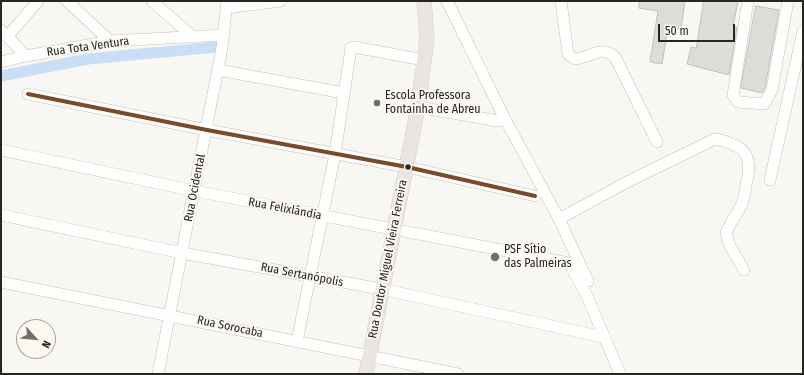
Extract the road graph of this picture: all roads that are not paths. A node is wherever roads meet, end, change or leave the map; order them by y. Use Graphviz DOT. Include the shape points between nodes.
graph roads {
  1 [pos="38,1"];
  2 [pos="67,1"];
  3 [pos="152,1"];
  4 [pos="280,1"];
  5 [pos="424,1"];
  6 [pos="447,1"];
  7 [pos="561,1"];
  8 [pos="748,1"];
  9 [pos="788,1"];
  10 [pos="227,4"];
  11 [pos="803,31"];
  12 [pos="4,33"];
  13 [pos="224,35"];
  14 [pos="193,37"];
  15 [pos="110,41"];
  16 [pos="26,56"];
  17 [pos="424,60"];
  18 [pos="1,62"];
  19 [pos="218,70"];
  20 [pos="344,93"];
  21 [pos="28,94"];
  22 [pos="418,107"];
  23 [pos="498,121"];
  24 [pos="207,130"];
  25 [pos="657,142"];
  26 [pos="1,150"];
  27 [pos="335,154"];
  28 [pos="407,167"];
  29 [pos="770,180"];
  30 [pos="195,191"];
  31 [pos="535,196"];
  32 [pos="1,214"];
  33 [pos="322,216"];
  34 [pos="559,219"];
  35 [pos="393,229"];
  36 [pos="182,253"];
  37 [pos="744,270"];
  38 [pos="311,276"];
  39 [pos="1,282"];
  40 [pos="381,289"];
  41 [pos="594,292"];
  42 [pos="171,315"];
  43 [pos="603,336"];
  44 [pos="297,341"];
  45 [pos="369,357"];
  46 [pos="158,374"];
  47 [pos="366,374"];
  48 [pos="458,374"];
  49 [pos="620,374"];
  1 -- 12 [label="street"];
  2 -- 15 [label="street"];
  3 -- 14 [label="street"];
  4 -- 10 [label="street"];
  5 -- 17 [label="main road, Rua Doutor Miguel Vieira Ferreira" via="427,39"];
  6 -- 34 [label="street" via="504,118"];
  7 -- 25 [label="street" via="568,54 574,59 586,58 602,50 609,51 615,57"];
  8 -- 9 [label="street" via="734,95 738,102 764,104 772,90"];
  10 -- 13 [label="street, Rua Ocidental"];
  11 -- 29 [label="street"];
  12 -- 16 [label="street"];
  13 -- 14 [label="street, Rua Tota Ventura"];
  13 -- 19 [label="street, Rua Ocidental"];
  14 -- 15 [label="street, Rua Tota Ventura"];
  15 -- 16 [label="street, Rua Tota Ventura"];
  16 -- 18 [label="street, Rua Tota Ventura"];
  17 -- 20 [label="street" via="351,48"];
  17 -- 22 [label="main road, Rua Doutor Miguel Vieira Ferreira"];
  19 -- 20 [label="street"];
  19 -- 24 [label="street, Rua Ocidental"];
  20 -- 27 [label="street"];
  21 -- 24 [label="street"];
  22 -- 23 [label="street"];
  22 -- 28 [label="main road, Rua Doutor Miguel Vieira Ferreira"];
  24 -- 27 [label="street"];
  24 -- 30 [label="street, Rua Ocidental"];
  26 -- 30 [label="street, Rua Felixlândia"];
  27 -- 28 [label="street"];
  27 -- 33 [label="street"];
  28 -- 31 [label="street"];
  28 -- 35 [label="main road, Rua Doutor Miguel Vieira Ferreira"];
  30 -- 33 [label="street, Rua Felixlândia"];
  30 -- 36 [label="street, Rua Ocidental"];
  32 -- 36 [label="street, Rua Sertanópolis"];
  33 -- 35 [label="street, Rua Felixlândia"];
  33 -- 38 [label="street"];
  34 -- 37 [label="street" via="715,139 726,141 739,146 748,157 750,172 742,204 726,233 729,244"];
  34 -- 41 [label="street"];
  35 -- 40 [label="main road, Rua Doutor Miguel Vieira Ferreira"];
  35 -- 43 [label="street, Rua Felixlândia" via="569,263 588,296"];
  36 -- 38 [label="street, Rua Sertanópolis"];
  36 -- 42 [label="street, Rua Ocidental"];
  38 -- 40 [label="street, Rua Sertanópolis"];
  38 -- 44 [label="street"];
  39 -- 42 [label="street, Rua Sorocaba"];
  40 -- 43 [label="street, Rua Sertanópolis"];
  40 -- 45 [label="main road, Rua Doutor Miguel Vieira Ferreira"];
  42 -- 44 [label="street, Rua Sorocaba"];
  42 -- 46 [label="street, Rua Ocidental"];
  43 -- 49 [label="street"];
  44 -- 45 [label="street, Rua Sorocaba"];
  45 -- 47 [label="main road, Rua Doutor Miguel Vieira Ferreira"];
  45 -- 48 [label="street, Rua Sorocaba"];
}
